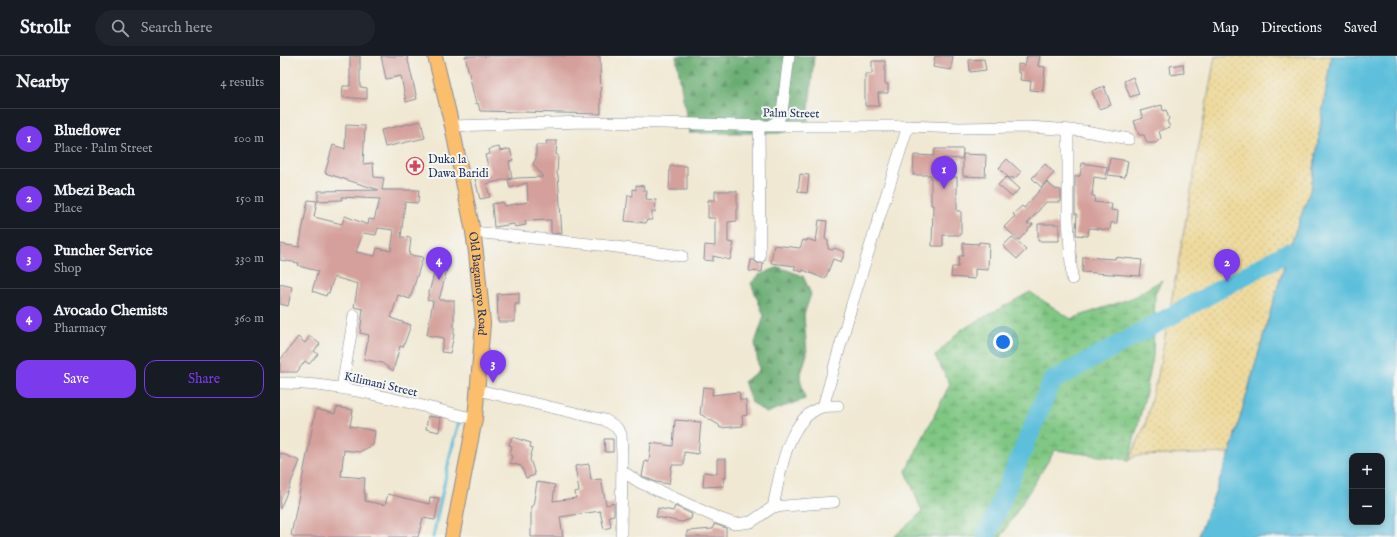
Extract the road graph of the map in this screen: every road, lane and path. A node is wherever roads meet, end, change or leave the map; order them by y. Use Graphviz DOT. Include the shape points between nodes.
graph roads {
  1 [pos="435,56"];
  2 [pos="789,56"];
  3 [pos="452,126"];
  4 [pos="764,126"];
  5 [pos="908,126"];
  6 [pos="1068,130"];
  7 [pos="1129,139"];
  8 [pos="473,232"];
  9 [pos="682,256"];
  10 [pos="760,258"];
  11 [pos="1072,279"];
  12 [pos="354,315"];
  13 [pos="280,383"];
  14 [pos="342,388"];
  15 [pos="478,390"];
  16 [pos="838,406"];
  17 [pos="822,407"];
  18 [pos="475,419"];
  19 [pos="622,471"];
  20 [pos="834,502"];
  21 [pos="773,507"];
  22 [pos="452,537"];
  23 [pos="621,537"];
  1 -- 3 [label="main road, Old Bagamoyo Road"];
  2 -- 4 [label="street" via="782,112 777,122"];
  3 -- 4 [label="street, Palm Street" via="585,122"];
  3 -- 8 [label="main road, Old Bagamoyo Road"];
  4 -- 5 [label="street, Palm Street"];
  4 -- 10 [label="street"];
  5 -- 6 [label="street, Palm Street" via="1030,127"];
  5 -- 17 [label="street"];
  6 -- 7 [label="street, Palm Street"];
  6 -- 11 [label="street" via="1068,219"];
  8 -- 9 [label="street"];
  8 -- 15 [label="main road, Old Bagamoyo Road" via="483,323"];
  12 -- 14 [label="street"];
  13 -- 14 [label="street, Kilimani Street"];
  14 -- 18 [label="street, Kilimani Street"];
  15 -- 18 [label="main road, Old Bagamoyo Road"];
  15 -- 19 [label="street" via="605,420 621,434"];
  16 -- 17 [label="street"];
  17 -- 21 [label="street" via="807,416 788,445"];
  18 -- 22 [label="main road, Old Bagamoyo Road"];
  19 -- 21 [label="street" via="639,482 735,524 751,522"];
  19 -- 23 [label="street"];
  20 -- 21 [label="street"];
}
